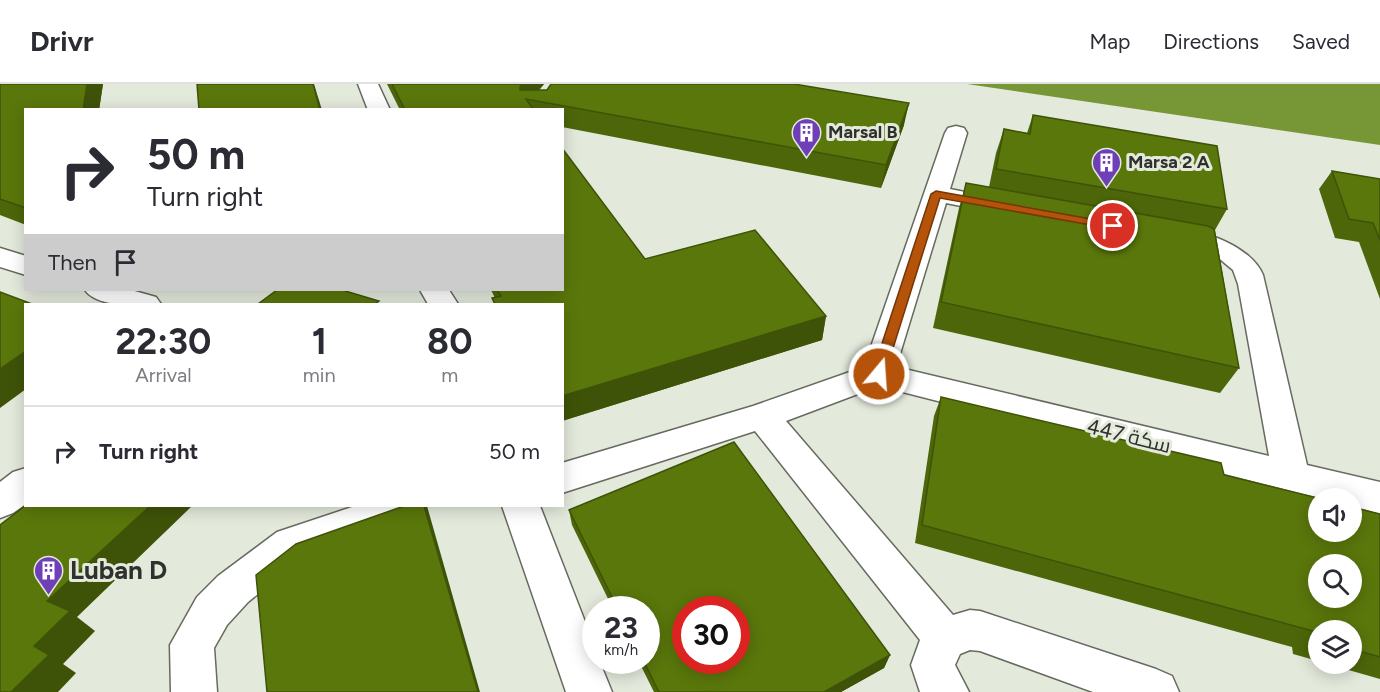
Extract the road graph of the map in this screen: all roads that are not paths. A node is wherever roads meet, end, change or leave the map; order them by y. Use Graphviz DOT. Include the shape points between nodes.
graph roads {
  1 [pos="368,84"];
  2 [pos="377,108"];
  3 [pos="956,133"];
  4 [pos="936,194"];
  5 [pos="1028,211"];
  6 [pos="1143,232"];
  7 [pos="0,257"];
  8 [pos="24,265"];
  9 [pos="103,291"];
  10 [pos="143,303"];
  11 [pos="879,374"];
  12 [pos="762,416"];
  13 [pos="1291,476"];
  14 [pos="564,477"];
  15 [pos="24,484"];
  16 [pos="1380,498"];
  17 [pos="0,502"];
  18 [pos="398,507"];
  19 [pos="521,507"];
  20 [pos="945,638"];
  21 [pos="194,692"];
  22 [pos="589,692"];
  23 [pos="946,692"];
  24 [pos="1156,692"];
  1 -- 2 [label="street"];
  3 -- 4 [label="street"];
  4 -- 5 [label="street"];
  4 -- 11 [label="street"];
  6 -- 13 [label="street" via="1201,242 1244,266 1252,284"];
  7 -- 8 [label="street"];
  9 -- 10 [label="street"];
  11 -- 12 [label="street"];
  11 -- 13 [label="street, سكة 447"];
  12 -- 14 [label="street"];
  12 -- 20 [label="street"];
  13 -- 16 [label="street, سكة 447"];
  15 -- 17 [label="street"];
  18 -- 21 [label="street" via="291,544 233,589 212,611 192,645"];
  19 -- 22 [label="street"];
  20 -- 23 [label="street" via="931,664"];
  20 -- 24 [label="street" via="980,631"];
}
